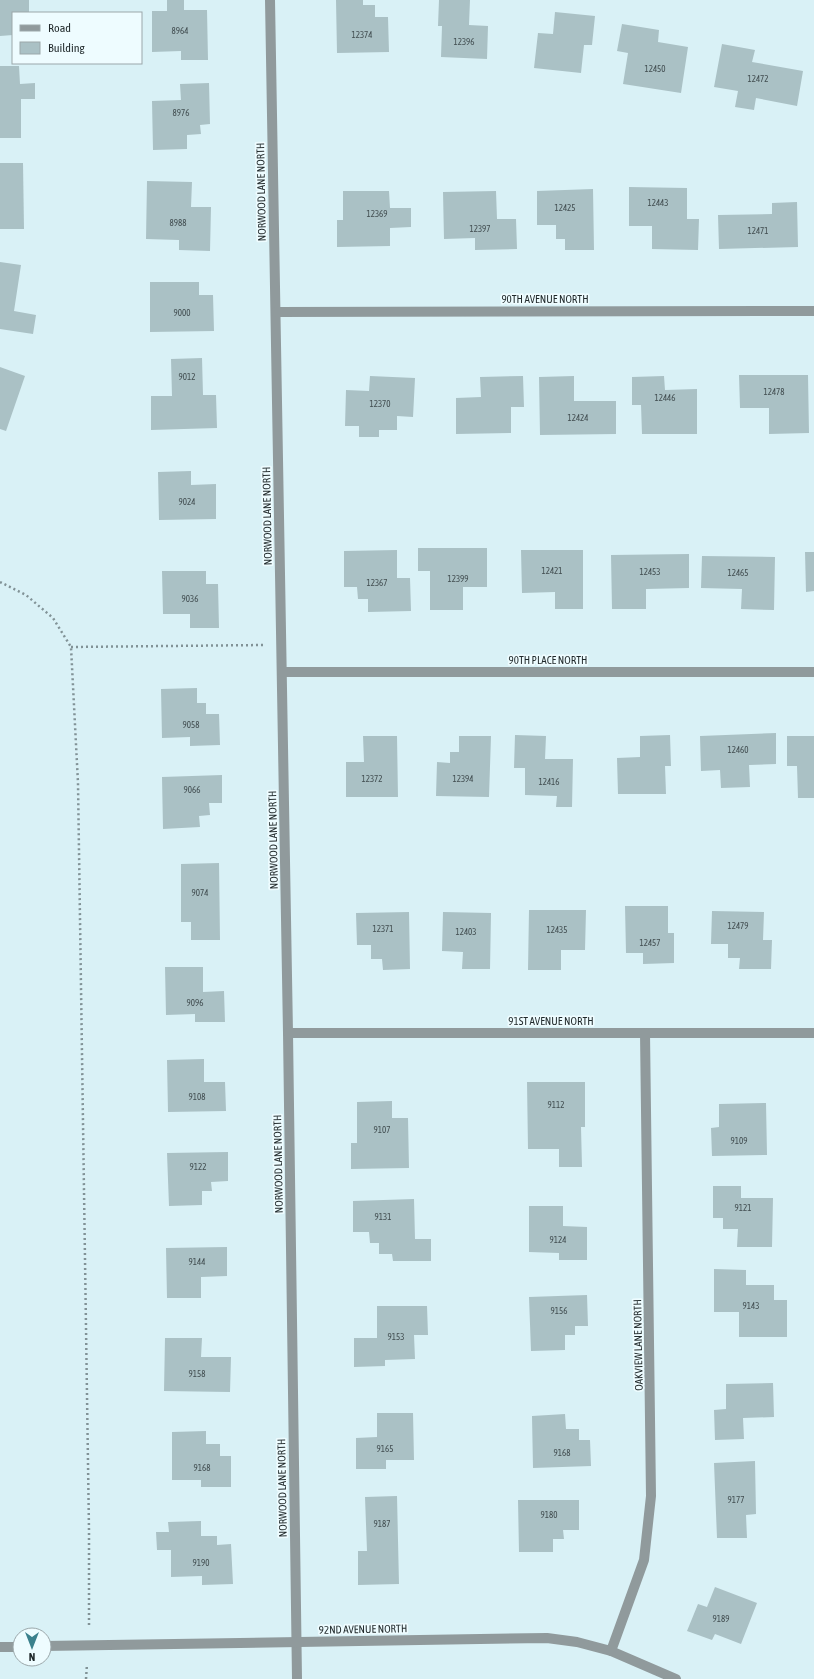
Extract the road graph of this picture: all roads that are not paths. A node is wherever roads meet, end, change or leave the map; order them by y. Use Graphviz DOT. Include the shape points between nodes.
graph roads {
  1 [pos="270,0"];
  2 [pos="814,311"];
  3 [pos="276,312"];
  4 [pos="282,672"];
  5 [pos="814,672"];
  6 [pos="288,1033"];
  7 [pos="645,1033"];
  8 [pos="814,1033"];
  9 [pos="296,1643"];
  10 [pos="52,1646"];
  11 [pos="0,1647"];
  12 [pos="12,1647"];
  13 [pos="611,1651"];
  14 [pos="297,1679"];
  15 [pos="676,1679"];
  1 -- 3 [label="street, NORWOOD LANE NORTH"];
  2 -- 3 [label="street, 90TH AVENUE NORTH"];
  3 -- 4 [label="street, NORWOOD LANE NORTH"];
  4 -- 5 [label="street, 90TH PLACE NORTH"];
  4 -- 6 [label="street, NORWOOD LANE NORTH"];
  6 -- 7 [label="street, 91ST AVENUE NORTH"];
  6 -- 9 [label="street, NORWOOD LANE NORTH"];
  7 -- 8 [label="street, 91ST AVENUE NORTH"];
  7 -- 13 [label="street, OAKVIEW LANE NORTH" via="651,1502 644,1560"];
  9 -- 10 [label="street, 92ND AVENUE NORTH"];
  9 -- 13 [label="street, 92ND AVENUE NORTH" via="547,1638 577,1642"];
  9 -- 14 [label="street, NORWOOD LANE NORTH"];
  11 -- 12 [label="street"];
  13 -- 15 [label="street, 92ND AVENUE NORTH"];
}
